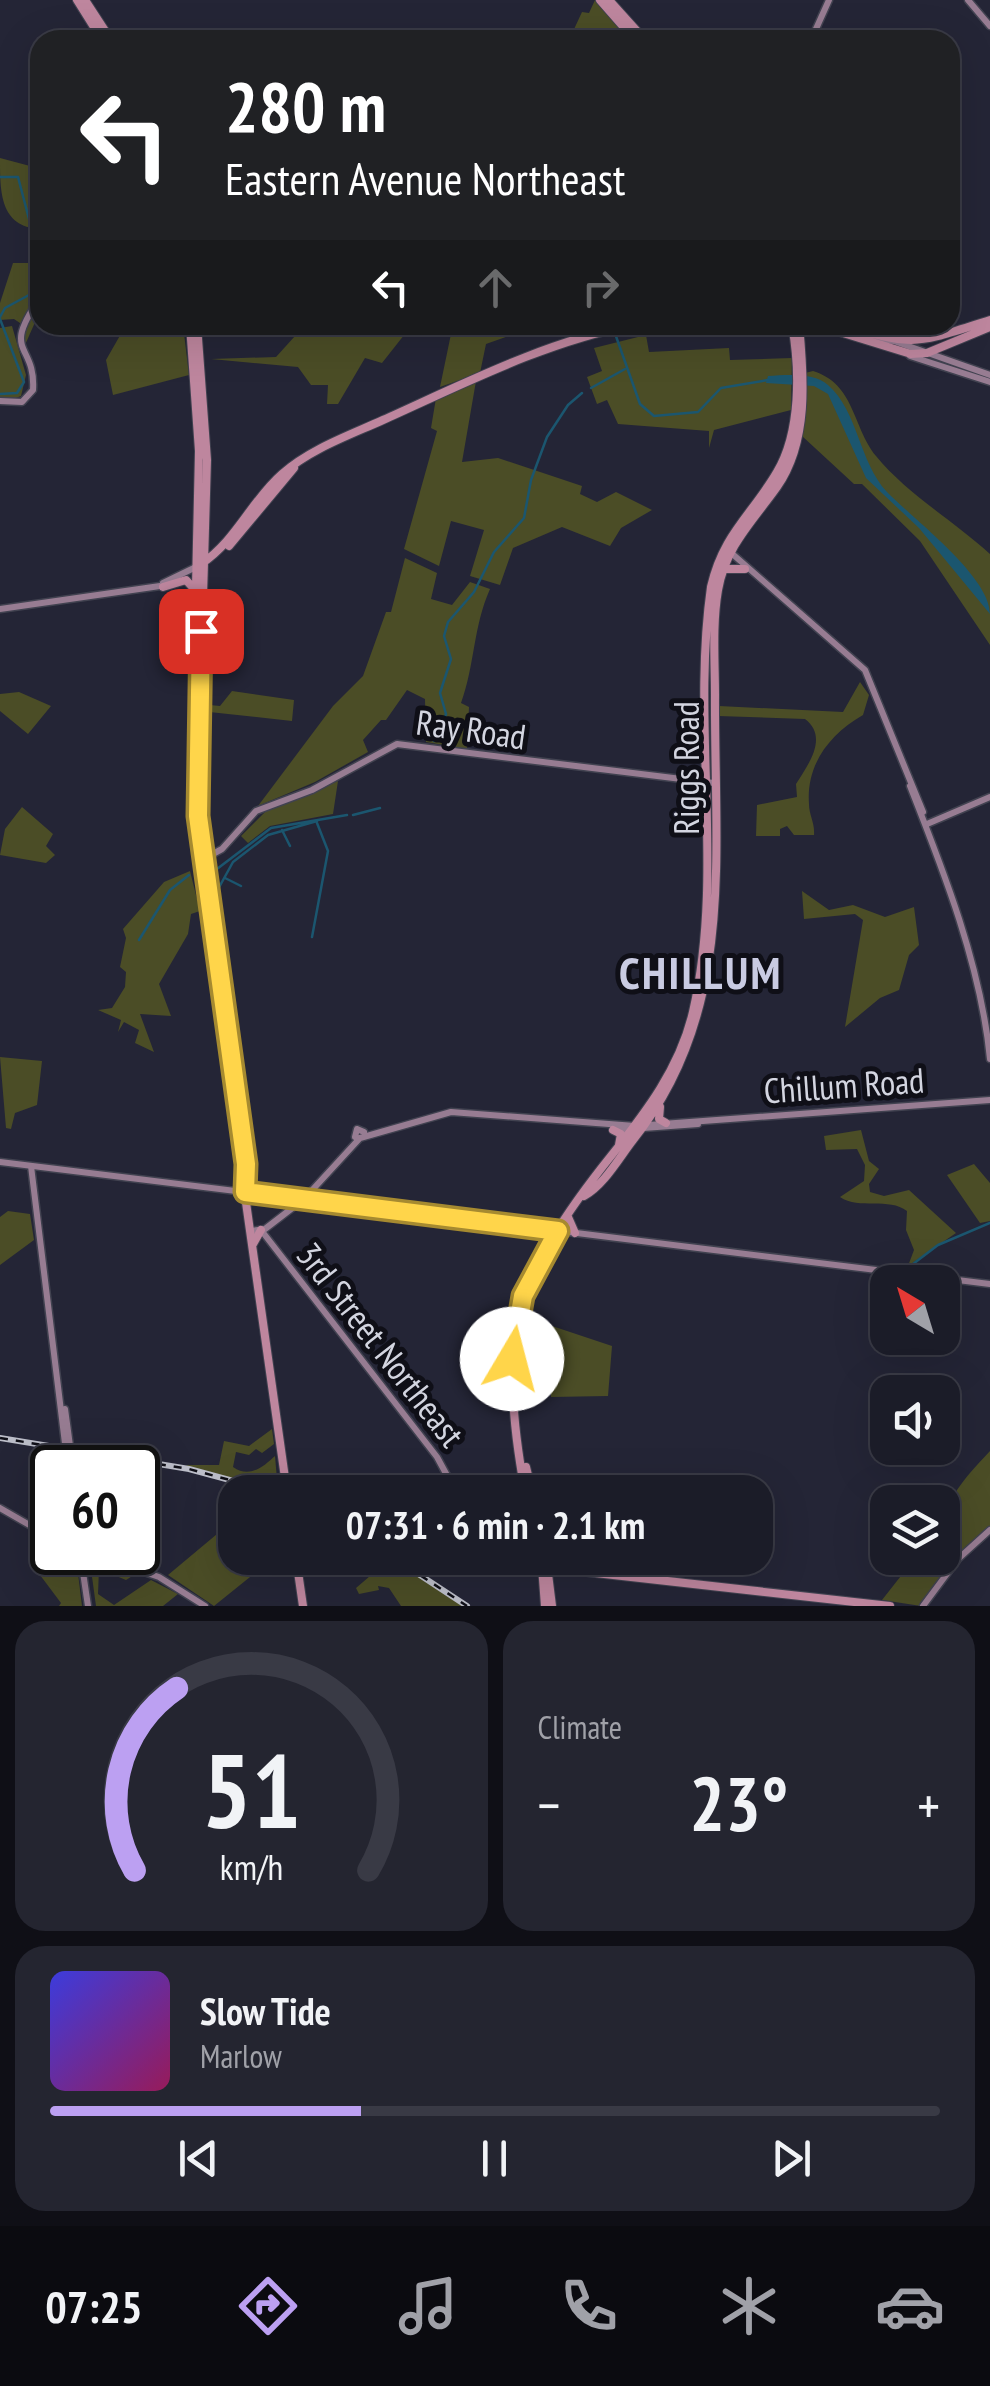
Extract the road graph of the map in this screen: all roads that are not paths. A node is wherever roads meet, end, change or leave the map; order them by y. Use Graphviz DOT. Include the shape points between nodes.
graph roads {
  1 [pos="600,0"];
  2 [pos="609,0"];
  3 [pos="830,0"];
  4 [pos="968,0"];
  5 [pos="82,1"];
  6 [pos="990,26"];
  7 [pos="97,30"];
  8 [pos="104,30"];
  9 [pos="626,30"];
  10 [pos="635,30"];
  11 [pos="816,30"];
  12 [pos="30,310"];
  13 [pos="990,324"];
  14 [pos="960,332"];
  15 [pos="191,335"];
  16 [pos="198,335"];
  17 [pos="597,335"];
  18 [pos="792,335"];
  19 [pos="797,335"];
  20 [pos="802,335"];
  21 [pos="863,335"];
  22 [pos="947,335"];
  23 [pos="867,336"];
  24 [pos="797,339"];
  25 [pos="894,342"];
  26 [pos="901,352"];
  27 [pos="927,353"];
  28 [pos="942,366"];
  29 [pos="963,366"];
  30 [pos="990,379"];
  31 [pos="0,401"];
  32 [pos="296,464"];
  33 [pos="236,531"];
  34 [pos="204,533"];
  35 [pos="726,551"];
  36 [pos="200,567"];
  37 [pos="723,569"];
  38 [pos="745,569"];
  39 [pos="768,585"];
  40 [pos="163,586"];
  41 [pos="142,589"];
  42 [pos="197,592"];
  43 [pos="0,610"];
  44 [pos="710,783"];
  45 [pos="990,797"];
  46 [pos="928,824"];
  47 [pos="199,861"];
  48 [pos="990,1060"];
  49 [pos="990,1100"];
  50 [pos="662,1103"];
  51 [pos="702,1122"];
  52 [pos="666,1123"];
  53 [pos="596,1125"];
  54 [pos="638,1128"];
  55 [pos="613,1130"];
  56 [pos="618,1146"];
  57 [pos="0,1162"];
  58 [pos="30,1166"];
  59 [pos="243,1184"];
  60 [pos="229,1190"];
  61 [pos="584,1196"];
  62 [pos="304,1199"];
  63 [pos="568,1217"];
  64 [pos="256,1231"];
  65 [pos="558,1231"];
  66 [pos="575,1233"];
  67 [pos="990,1284"];
  68 [pos="56,1362"];
  69 [pos="67,1445"];
  70 [pos="70,1445"];
  71 [pos="285,1475"];
  72 [pos="447,1475"];
  73 [pos="525,1475"];
  74 [pos="0,1508"];
  75 [pos="30,1525"];
  76 [pos="990,1530"];
  77 [pos="86,1575"];
  78 [pos="154,1575"];
  79 [pos="298,1575"];
  80 [pos="545,1575"];
  81 [pos="624,1575"];
  82 [pos="89,1606"];
  83 [pos="205,1606"];
  84 [pos="303,1606"];
  85 [pos="549,1606"];
  86 [pos="890,1606"];
  87 [pos="923,1606"];
  1 -- 9 [label="main road"];
  2 -- 10 [label="main road"];
  3 -- 11 [label="street"];
  4 -- 6 [label="street"];
  5 -- 7 [label="main road"];
  5 -- 8 [label="main road"];
  12 -- 31 [label="street" via="15,338 33,390 22,402"];
  13 -- 14 [label="main road"];
  13 -- 27 [label="main road"];
  15 -- 36 [label="main road"];
  16 -- 34 [label="main road" via="207,439"];
  17 -- 32 [label="main road" via="459,385"];
  18 -- 24 [label="main road"];
  19 -- 24 [label="main road, Riggs Road"];
  20 -- 24 [label="main road"];
  21 -- 23 [label="main road"];
  22 -- 25 [label="main road"];
  23 -- 25 [label="main road"];
  23 -- 26 [label="main road"];
  24 -- 35 [label="main road, Riggs Road" via="794,422 783,461"];
  25 -- 27 [label="street"];
  26 -- 27 [label="main road"];
  26 -- 28 [label="street"];
  27 -- 29 [label="street"];
  28 -- 29 [label="street"];
  28 -- 30 [label="street"];
  29 -- 30 [label="street"];
  32 -- 33 [label="main road"];
  32 -- 36 [label="main road" via="235,541"];
  33 -- 34 [label="main road" via="215,546"];
  33 -- 36 [label="main road"];
  34 -- 36 [label="main road"];
  35 -- 37 [label="main road, Riggs Road"];
  35 -- 38 [label="street"];
  35 -- 39 [label="street"];
  35 -- 44 [label="main road, Riggs Road" via="709,600"];
  36 -- 40 [label="street"];
  36 -- 41 [label="street"];
  36 -- 42 [label="main road"];
  36 -- 47 [label="main road"];
  37 -- 38 [label="main road"];
  37 -- 44 [label="main road, Riggs Road"];
  38 -- 39 [label="street"];
  39 -- 46 [label="street" via="865,670"];
  40 -- 41 [label="street"];
  40 -- 42 [label="main road" via="186,580"];
  41 -- 43 [label="street"];
  42 -- 47 [label="main road" via="188,767"];
  44 -- 47 [label="street, Ray Road" via="398,744 256,812 222,848"];
  44 -- 50 [label="main road, Riggs Road" via="707,978 691,1044"];
  44 -- 54 [label="main road, Riggs Road" via="696,995 681,1048"];
  45 -- 46 [label="street"];
  46 -- 48 [label="street" via="981,998"];
  47 -- 59 [label="main road"];
  49 -- 51 [label="street, Chillum Road"];
  50 -- 52 [label="main road" via="658,1116"];
  50 -- 54 [label="main road, Riggs Road"];
  51 -- 52 [label="street, Chillum Road"];
  51 -- 54 [label="street, Chillum Road"];
  52 -- 54 [label="street, Chillum Road"];
  53 -- 54 [label="street, Chillum Road"];
  53 -- 55 [label="street, Chillum Road"];
  53 -- 62 [label="street, Chillum Road" via="457,1112 361,1137"];
  54 -- 55 [label="street, Chillum Road"];
  54 -- 56 [label="main road, Riggs Road"];
  54 -- 61 [label="main road, Riggs Road"];
  55 -- 56 [label="main road" via="621,1135"];
  56 -- 61 [label="main road, Riggs Road"];
  57 -- 58 [label="street"];
  58 -- 60 [label="street"];
  58 -- 68 [label="street"];
  59 -- 60 [label="main road"];
  59 -- 60 [label="street"];
  59 -- 62 [label="street"];
  59 -- 64 [label="main road"];
  61 -- 63 [label="main road, Riggs Road"];
  62 -- 64 [label="street, Chillum Road"];
  62 -- 65 [label="street"];
  63 -- 65 [label="main road, Riggs Road"];
  63 -- 66 [label="main road"];
  64 -- 71 [label="main road" via="252,1244"];
  64 -- 72 [label="street, 3rd Street Northeast"];
  65 -- 66 [label="street"];
  65 -- 73 [label="main road, Riggs Road" via="526,1287 514,1331 512,1378"];
  66 -- 67 [label="street"];
  68 -- 69 [label="street"];
  68 -- 70 [label="street"];
  74 -- 75 [label="street"];
  76 -- 87 [label="street"];
  77 -- 82 [label="street"];
  78 -- 83 [label="street"];
  79 -- 84 [label="main road"];
  80 -- 85 [label="main road"];
  81 -- 86 [label="main road"];
}
